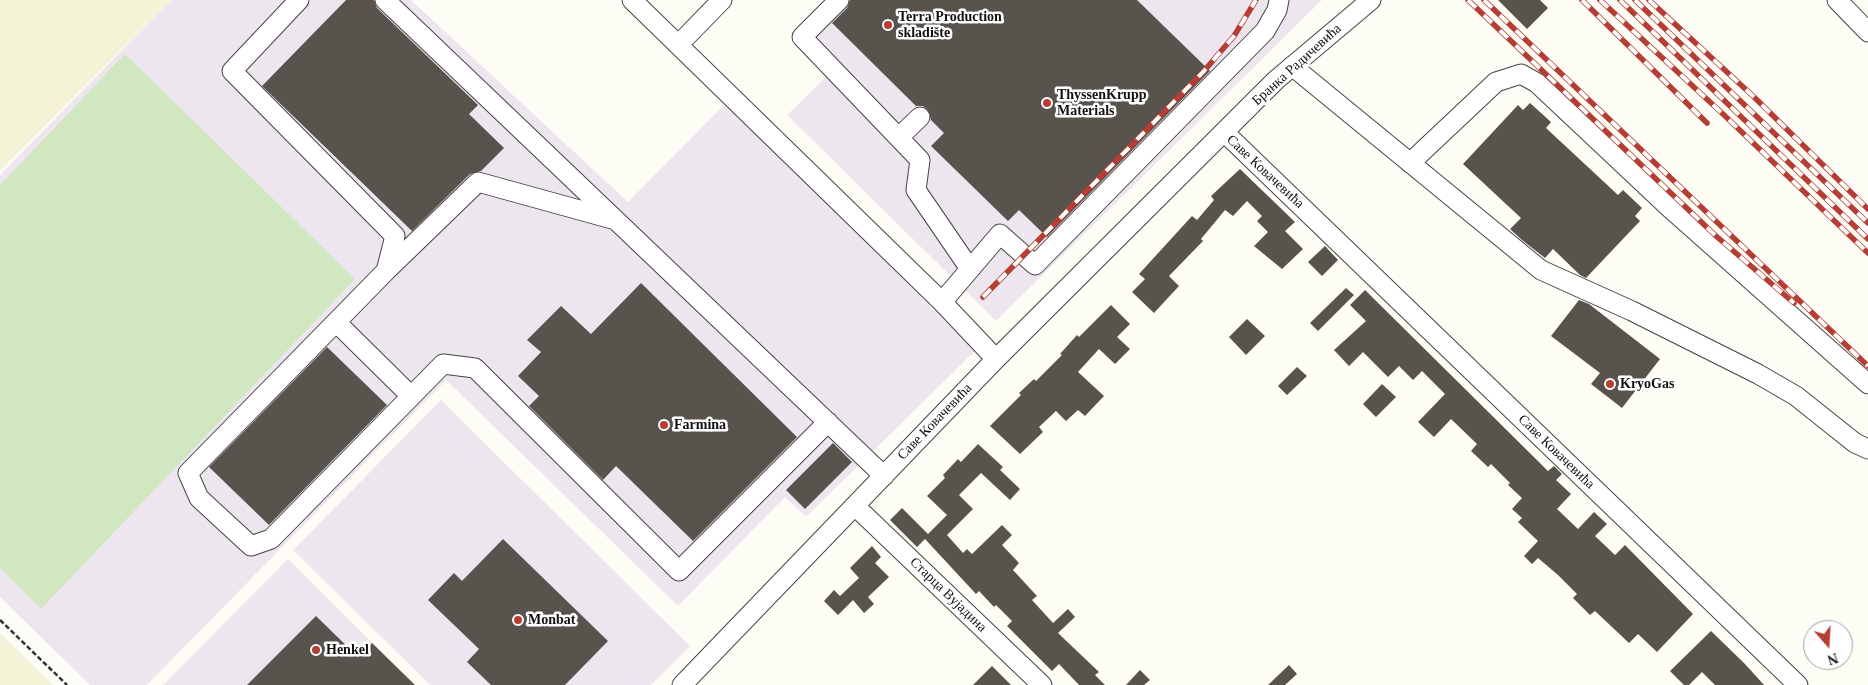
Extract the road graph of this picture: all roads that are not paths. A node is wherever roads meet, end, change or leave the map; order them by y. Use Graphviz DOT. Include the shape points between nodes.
graph roads {
  1 [pos="299,0"];
  2 [pos="385,0"];
  3 [pos="632,0"];
  4 [pos="722,0"];
  5 [pos="839,0"];
  6 [pos="1279,0"];
  7 [pos="1372,0"];
  8 [pos="1837,0"];
  9 [pos="1868,32"];
  10 [pos="678,44"];
  11 [pos="1292,66"];
  12 [pos="920,117"];
  13 [pos="1225,133"];
  14 [pos="899,137"];
  15 [pos="1410,163"];
  16 [pos="616,220"];
  17 [pos="970,269"];
  18 [pos="386,271"];
  19 [pos="942,302"];
  20 [pos="336,322"];
  21 [pos="996,359"];
  22 [pos="1868,384"];
  23 [pos="411,396"];
  24 [pos="828,422"];
  25 [pos="1868,449"];
  26 [pos="884,476"];
  27 [pos="855,506"];
  28 [pos="682,685"];
  29 [pos="1042,685"];
  30 [pos="1798,685"];
  1 -- 18 [label="street" via="232,71 395,236"];
  2 -- 16 [label="street"];
  3 -- 10 [label="street"];
  4 -- 10 [label="street"];
  5 -- 14 [label="street" via="802,37"];
  6 -- 17 [label="street" via="1266,31 1034,266 1000,234"];
  7 -- 11 [label="street, Бранка Радичевића"];
  8 -- 9 [label="street"];
  10 -- 19 [label="street"];
  11 -- 13 [label="street, Бранка Радичевића"];
  11 -- 15 [label="street"];
  12 -- 14 [label="street"];
  13 -- 21 [label="street, Саве Ковачевића"];
  13 -- 30 [label="street, Саве Ковачевића"];
  14 -- 17 [label="street" via="920,160 916,190"];
  15 -- 22 [label="street" via="1496,82 1521,74 1537,83 1672,210"];
  15 -- 25 [label="street" via="1541,270 1758,374 1796,396 1855,443"];
  16 -- 18 [label="street" via="478,182"];
  16 -- 24 [label="street"];
  17 -- 19 [label="street"];
  18 -- 20 [label="street"];
  19 -- 21 [label="street"];
  20 -- 23 [label="street"];
  20 -- 23 [label="street" via="188,472 199,498 251,546 271,539"];
  21 -- 26 [label="street, Саве Ковачевића"];
  23 -- 24 [label="street" via="443,364 475,368 679,570"];
  24 -- 26 [label="street"];
  26 -- 27 [label="street, Саве Ковачевића"];
  27 -- 28 [label="street, Саве Ковачевића"];
  27 -- 29 [label="street, Старца Вујадина"];
}
